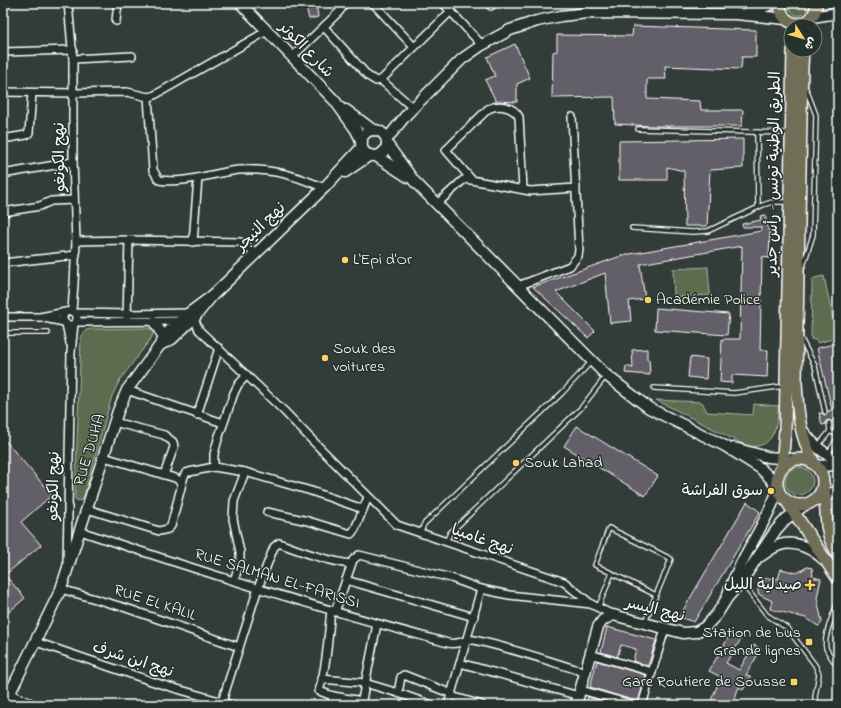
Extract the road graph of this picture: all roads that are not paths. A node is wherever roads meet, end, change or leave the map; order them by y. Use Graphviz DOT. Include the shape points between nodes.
graph roads {
  1 [pos="68,3"];
  2 [pos="118,3"];
  3 [pos="240,3"];
  4 [pos="345,3"];
  5 [pos="373,3"];
  6 [pos="443,3"];
  7 [pos="773,3"];
  8 [pos="780,3"];
  9 [pos="816,4"];
  10 [pos="587,8"];
  11 [pos="451,11"];
  12 [pos="838,12"];
  13 [pos="736,14"];
  14 [pos="784,18"];
  15 [pos="812,18"];
  16 [pos="819,18"];
  17 [pos="116,21"];
  18 [pos="783,23"];
  19 [pos="324,27"];
  20 [pos="267,31"];
  21 [pos="482,45"];
  22 [pos="414,48"];
  23 [pos="73,50"];
  24 [pos="3,52"];
  25 [pos="132,56"];
  26 [pos="292,57"];
  27 [pos="793,58"];
  28 [pos="802,58"];
  29 [pos="73,59"];
  30 [pos="801,77"];
  31 [pos="381,80"];
  32 [pos="3,92"];
  33 [pos="32,93"];
  34 [pos="74,93"];
  35 [pos="148,97"];
  36 [pos="335,101"];
  37 [pos="410,111"];
  38 [pos="572,117"];
  39 [pos="638,129"];
  40 [pos="376,130"];
  41 [pos="757,132"];
  42 [pos="791,133"];
  43 [pos="3,139"];
  44 [pos="387,141"];
  45 [pos="362,145"];
  46 [pos="373,156"];
  47 [pos="73,162"];
  48 [pos="8,173"];
  49 [pos="198,178"];
  50 [pos="471,179"];
  51 [pos="414,181"];
  52 [pos="328,184"];
  53 [pos="576,188"];
  54 [pos="523,189"];
  55 [pos="74,200"];
  56 [pos="789,202"];
  57 [pos="437,204"];
  58 [pos="758,207"];
  59 [pos="3,212"];
  60 [pos="632,228"];
  61 [pos="129,240"];
  62 [pos="76,241"];
  63 [pos="193,242"];
  64 [pos="255,254"];
  65 [pos="76,255"];
  66 [pos="3,263"];
  67 [pos="798,278"];
  68 [pos="518,286"];
  69 [pos="71,312"];
  70 [pos="127,314"];
  71 [pos="192,316"];
  72 [pos="40,317"];
  73 [pos="3,318"];
  74 [pos="126,322"];
  75 [pos="154,322"];
  76 [pos="65,323"];
  77 [pos="76,323"];
  78 [pos="183,324"];
  79 [pos="199,330"];
  80 [pos="797,332"];
  81 [pos="3,333"];
  82 [pos="48,333"];
  83 [pos="162,341"];
  84 [pos="219,348"];
  85 [pos="71,352"];
  86 [pos="592,361"];
  87 [pos="248,375"];
  88 [pos="606,375"];
  89 [pos="786,386"];
  90 [pos="654,388"];
  91 [pos="127,390"];
  92 [pos="825,412"];
  93 [pos="198,415"];
  94 [pos="114,422"];
  95 [pos="829,423"];
  96 [pos="223,424"];
  97 [pos="800,427"];
  98 [pos="830,432"];
  99 [pos="838,436"];
  100 [pos="725,446"];
  101 [pos="817,447"];
  102 [pos="828,455"];
  103 [pos="104,457"];
  104 [pos="838,461"];
  105 [pos="782,463"];
  106 [pos="815,464"];
  107 [pos="838,465"];
  108 [pos="214,467"];
  109 [pos="245,472"];
  110 [pos="164,475"];
  111 [pos="182,482"];
  112 [pos="823,483"];
  113 [pos="838,491"];
  114 [pos="780,492"];
  115 [pos="825,496"];
  116 [pos="368,497"];
  117 [pos="809,503"];
  118 [pos="87,508"];
  119 [pos="364,509"];
  120 [pos="267,512"];
  121 [pos="793,512"];
  122 [pos="80,531"];
  123 [pos="420,534"];
  124 [pos="446,542"];
  125 [pos="838,555"];
  126 [pos="756,560"];
  127 [pos="828,563"];
  128 [pos="351,564"];
  129 [pos="67,573"];
  130 [pos="612,573"];
  131 [pos="838,579"];
  132 [pos="346,580"];
  133 [pos="737,580"];
  134 [pos="234,581"];
  135 [pos="258,588"];
  136 [pos="61,589"];
  137 [pos="481,589"];
  138 [pos="656,595"];
  139 [pos="838,602"];
  140 [pos="591,604"];
  141 [pos="598,608"];
  142 [pos="333,611"];
  143 [pos="613,615"];
  144 [pos="474,617"];
  145 [pos="645,623"];
  146 [pos="377,624"];
  147 [pos="665,629"];
  148 [pos="467,640"];
  149 [pos="36,642"];
  150 [pos="239,647"];
  151 [pos="590,654"];
  152 [pos="460,663"];
  153 [pos="838,667"];
  154 [pos="585,672"];
  155 [pos="652,672"];
  156 [pos="322,679"];
  157 [pos="365,683"];
  158 [pos="398,693"];
  159 [pos="10,694"];
  160 [pos="451,695"];
  161 [pos="334,696"];
  162 [pos="579,697"];
  163 [pos="221,703"];
  164 [pos="362,703"];
  165 [pos="4,705"];
  166 [pos="36,705"];
  167 [pos="233,705"];
  168 [pos="332,705"];
  169 [pos="432,705"];
  170 [pos="448,705"];
  171 [pos="482,705"];
  172 [pos="634,705"];
  173 [pos="642,705"];
  174 [pos="817,705"];
  1 -- 23 [label="street, نهج الكونغو"];
  2 -- 17 [label="street"];
  3 -- 20 [label="main road, شارع الكوثر"];
  4 -- 19 [label="street"];
  5 -- 22 [label="street"];
  6 -- 11 [label="street"];
  7 -- 13 [label="main road" via="760,9"];
  8 -- 14 [label="main road"];
  9 -- 12 [label="main road"];
  9 -- 15 [label="main road"];
  10 -- 13 [label="main road"];
  10 -- 21 [label="main road" via="510,30"];
  11 -- 21 [label="street"];
  11 -- 22 [label="street"];
  12 -- 16 [label="main road"];
  13 -- 18 [label="main road"];
  19 -- 26 [label="street"];
  19 -- 31 [label="street" via="368,76 376,81"];
  20 -- 26 [label="main road, شارع الكوثر"];
  20 -- 35 [label="street"];
  21 -- 37 [label="main road" via="462,59"];
  22 -- 31 [label="street"];
  23 -- 24 [label="street"];
  23 -- 29 [label="street, نهج الكونغو"];
  25 -- 29 [label="street"];
  26 -- 36 [label="main road, شارع الكوثر"];
  27 -- 42 [label="main road, الطريق الوطنية تونس - رأس جدير"];
  28 -- 30 [label="main road, الطريق الوطنية تونس - رأس جدير"];
  29 -- 34 [label="street, نهج الكونغو"];
  30 -- 67 [label="main road, الطريق الوطنية تونس - رأس جدير"];
  30 -- 67 [label="lane" via="816,115 813,235"];
  31 -- 37 [label="street"];
  32 -- 33 [label="street"];
  33 -- 34 [label="street"];
  33 -- 43 [label="street" via="29,133"];
  34 -- 35 [label="street" via="127,92"];
  34 -- 47 [label="street, نهج الكونغو"];
  35 -- 49 [label="street" via="153,170 156,177 164,181"];
  36 -- 40 [label="main road, شارع الكوثر" via="364,124"];
  36 -- 45 [label="main road, شارع الكوثر" via="356,130"];
  37 -- 40 [label="main road"];
  37 -- 44 [label="main road"];
  38 -- 53 [label="street"];
  39 -- 41 [label="lane"];
  40 -- 44 [label="main road" via="382,132"];
  40 -- 45 [label="main road" via="365,134"];
  41 -- 42 [label="lane"];
  41 -- 58 [label="lane"];
  42 -- 56 [label="main road, الطريق الوطنية تونس - رأس جدير"];
  44 -- 46 [label="main road" via="384,152"];
  44 -- 51 [label="main road"];
  45 -- 46 [label="main road" via="367,154"];
  45 -- 52 [label="main road"];
  46 -- 51 [label="main road"];
  46 -- 52 [label="main road"];
  47 -- 48 [label="street"];
  47 -- 55 [label="street, نهج الكونغو"];
  49 -- 52 [label="street" via="238,170 274,171"];
  49 -- 63 [label="street"];
  50 -- 54 [label="street"];
  50 -- 54 [label="street" via="446,150 488,109 493,106 511,108 519,117"];
  50 -- 57 [label="street" via="462,180"];
  51 -- 57 [label="main road"];
  52 -- 64 [label="main road, نهج النيجر"];
  53 -- 54 [label="street"];
  53 -- 68 [label="street" via="578,256 570,266"];
  55 -- 59 [label="street" via="51,201 40,206"];
  55 -- 62 [label="street, نهج الكونغو"];
  56 -- 58 [label="lane" via="772,202"];
  56 -- 89 [label="main road, الطريق الوطنية تونس - رأس جدير"];
  57 -- 68 [label="main road"];
  58 -- 60 [label="lane" via="708,231"];
  61 -- 62 [label="street"];
  61 -- 63 [label="street"];
  61 -- 70 [label="street"];
  62 -- 65 [label="street, نهج الكونغو"];
  63 -- 64 [label="street" via="240,242"];
  64 -- 71 [label="main road, نهج النيجر"];
  65 -- 66 [label="street"];
  65 -- 69 [label="street, نهج الكونغو"];
  67 -- 80 [label="main road, الطريق الوطنية تونس - رأس جدير"];
  68 -- 86 [label="main road"];
  69 -- 70 [label="street"];
  69 -- 72 [label="street"];
  69 -- 76 [label="street" via="63,316"];
  69 -- 77 [label="street" via="77,316"];
  70 -- 71 [label="street"];
  70 -- 74 [label="street"];
  71 -- 78 [label="main road, RUE DUHA"];
  71 -- 79 [label="street"];
  72 -- 73 [label="street"];
  72 -- 76 [label="street"];
  74 -- 75 [label="street"];
  74 -- 77 [label="street"];
  75 -- 78 [label="street"];
  75 -- 83 [label="main road"];
  76 -- 77 [label="street"];
  76 -- 85 [label="street, نهج الكونغو"];
  77 -- 85 [label="street, نهج الكونغو"];
  78 -- 79 [label="street"];
  78 -- 83 [label="main road, RUE DUHA" via="172,339"];
  79 -- 84 [label="street, نهج غامبيا"];
  80 -- 92 [label="lane" via="815,366"];
  80 -- 97 [label="main road, الطريق الوطنية تونس - رأس جدير" via="796,382"];
  81 -- 82 [label="lane"];
  83 -- 91 [label="main road, RUE DUHA"];
  84 -- 87 [label="street, نهج غامبيا"];
  84 -- 93 [label="street"];
  85 -- 129 [label="street, نهج الكونغو"];
  86 -- 88 [label="main road"];
  86 -- 123 [label="lane" via="562,393 424,524"];
  87 -- 96 [label="street" via="238,385"];
  87 -- 116 [label="street, نهج غامبيا"];
  88 -- 100 [label="main road" via="649,408"];
  88 -- 124 [label="lane" via="581,408 450,533"];
  89 -- 90 [label="lane" via="734,393"];
  89 -- 105 [label="main road, الطريق الوطنية تونس - رأس جدير"];
  91 -- 93 [label="street"];
  91 -- 94 [label="main road, RUE DUHA"];
  93 -- 96 [label="street"];
  94 -- 103 [label="main road, RUE DUHA"];
  94 -- 110 [label="street" via="164,436 173,442 174,447"];
  95 -- 98 [label="lane"];
  96 -- 108 [label="street" via="214,454"];
  97 -- 101 [label="main road"];
  97 -- 106 [label="main road, الطريق الوطنية تونس - رأس جدير"];
  98 -- 99 [label="lane"];
  98 -- 101 [label="lane"];
  99 -- 102 [label="lane"];
  100 -- 105 [label="main road"];
  100 -- 114 [label="main road" via="760,468"];
  101 -- 102 [label="main road"];
  102 -- 104 [label="main road"];
  103 -- 110 [label="street"];
  103 -- 118 [label="main road, RUE DUHA"];
  105 -- 106 [label="main road" via="801,458"];
  105 -- 114 [label="main road" via="777,477"];
  106 -- 107 [label="main road"];
  106 -- 112 [label="main road" via="821,471"];
  108 -- 109 [label="street"];
  108 -- 111 [label="street" via="186,473"];
  109 -- 119 [label="street"];
  109 -- 134 [label="street" via="234,501 233,519 240,556"];
  110 -- 111 [label="street"];
  111 -- 118 [label="street" via="171,526 164,531"];
  112 -- 115 [label="main road"];
  112 -- 117 [label="main road" via="820,493"];
  113 -- 115 [label="main road"];
  114 -- 117 [label="main road" via="791,503"];
  114 -- 121 [label="main road"];
  114 -- 133 [label="main road"];
  115 -- 117 [label="main road"];
  115 -- 125 [label="main road" via="827,526"];
  116 -- 119 [label="street"];
  116 -- 123 [label="street, نهج غامبيا" via="397,525"];
  117 -- 121 [label="main road"];
  118 -- 122 [label="main road, RUE DUHA"];
  119 -- 120 [label="street" via="351,534"];
  121 -- 126 [label="main road" via="776,530"];
  121 -- 127 [label="main road"];
  122 -- 129 [label="main road, RUE DUHA"];
  122 -- 134 [label="street, RUE SALMAN EL-FARISSI"];
  123 -- 124 [label="street, نهج غامبيا"];
  124 -- 140 [label="street, نهج غامبيا" via="564,582"];
  126 -- 127 [label="main road" via="780,545 788,544 807,548"];
  126 -- 133 [label="main road"];
  127 -- 131 [label="main road"];
  128 -- 132 [label="street"];
  128 -- 135 [label="street" via="279,543 273,550"];
  128 -- 137 [label="street" via="359,555 451,578"];
  129 -- 136 [label="main road, RUE DUHA"];
  130 -- 138 [label="lane"];
  130 -- 138 [label="lane" via="595,565 609,528 671,559"];
  130 -- 141 [label="lane"];
  132 -- 142 [label="street"];
  132 -- 144 [label="street"];
  133 -- 147 [label="main road, نهج اليسر" via="717,614 702,630 690,634"];
  133 -- 174 [label="lane" via="767,615 787,628 815,665 818,674 815,697"];
  134 -- 135 [label="street, RUE SALMAN EL-FARISSI"];
  135 -- 142 [label="street, RUE SALMAN EL-FARISSI"];
  135 -- 150 [label="street"];
  136 -- 149 [label="main road, RUE DUHA"];
  136 -- 150 [label="street, RUE EL KALIL" via="126,608"];
  137 -- 140 [label="street" via="509,595"];
  137 -- 144 [label="street"];
  138 -- 145 [label="lane"];
  139 -- 153 [label="lane" via="826,637 829,654"];
  140 -- 141 [label="street"];
  141 -- 143 [label="street"];
  142 -- 146 [label="street, RUE SALMAN EL-FARISSI"];
  142 -- 156 [label="street"];
  143 -- 145 [label="main road, نهج اليسر"];
  143 -- 151 [label="main road, نهج اليسر" via="600,623"];
  144 -- 148 [label="street"];
  145 -- 147 [label="main road, نهج اليسر"];
  146 -- 148 [label="street, RUE SALMAN EL-FARISSI" via="454,644"];
  146 -- 157 [label="street"];
  147 -- 155 [label="street"];
  148 -- 152 [label="street"];
  148 -- 154 [label="street, RUE SALMAN EL-FARISSI" via="472,639"];
  149 -- 159 [label="main road, RUE DUHA"];
  149 -- 163 [label="street, نهج ابن شرف"];
  150 -- 163 [label="street"];
  151 -- 154 [label="main road, نهج اليسر"];
  151 -- 155 [label="street"];
  152 -- 160 [label="street"];
  152 -- 162 [label="street"];
  154 -- 162 [label="main road, نهج اليسر"];
  155 -- 173 [label="street"];
  156 -- 157 [label="street"];
  156 -- 161 [label="street" via="319,691"];
  157 -- 158 [label="street"];
  157 -- 164 [label="street"];
  158 -- 160 [label="street" via="401,677 404,675"];
  158 -- 169 [label="street"];
  159 -- 165 [label="main road, RUE DUHA"];
  159 -- 166 [label="street"];
  160 -- 170 [label="street"];
  160 -- 171 [label="street"];
  161 -- 164 [label="street"];
  161 -- 168 [label="street"];
  162 -- 172 [label="street"];
  163 -- 167 [label="street, نهج ابن شرف"];
}
